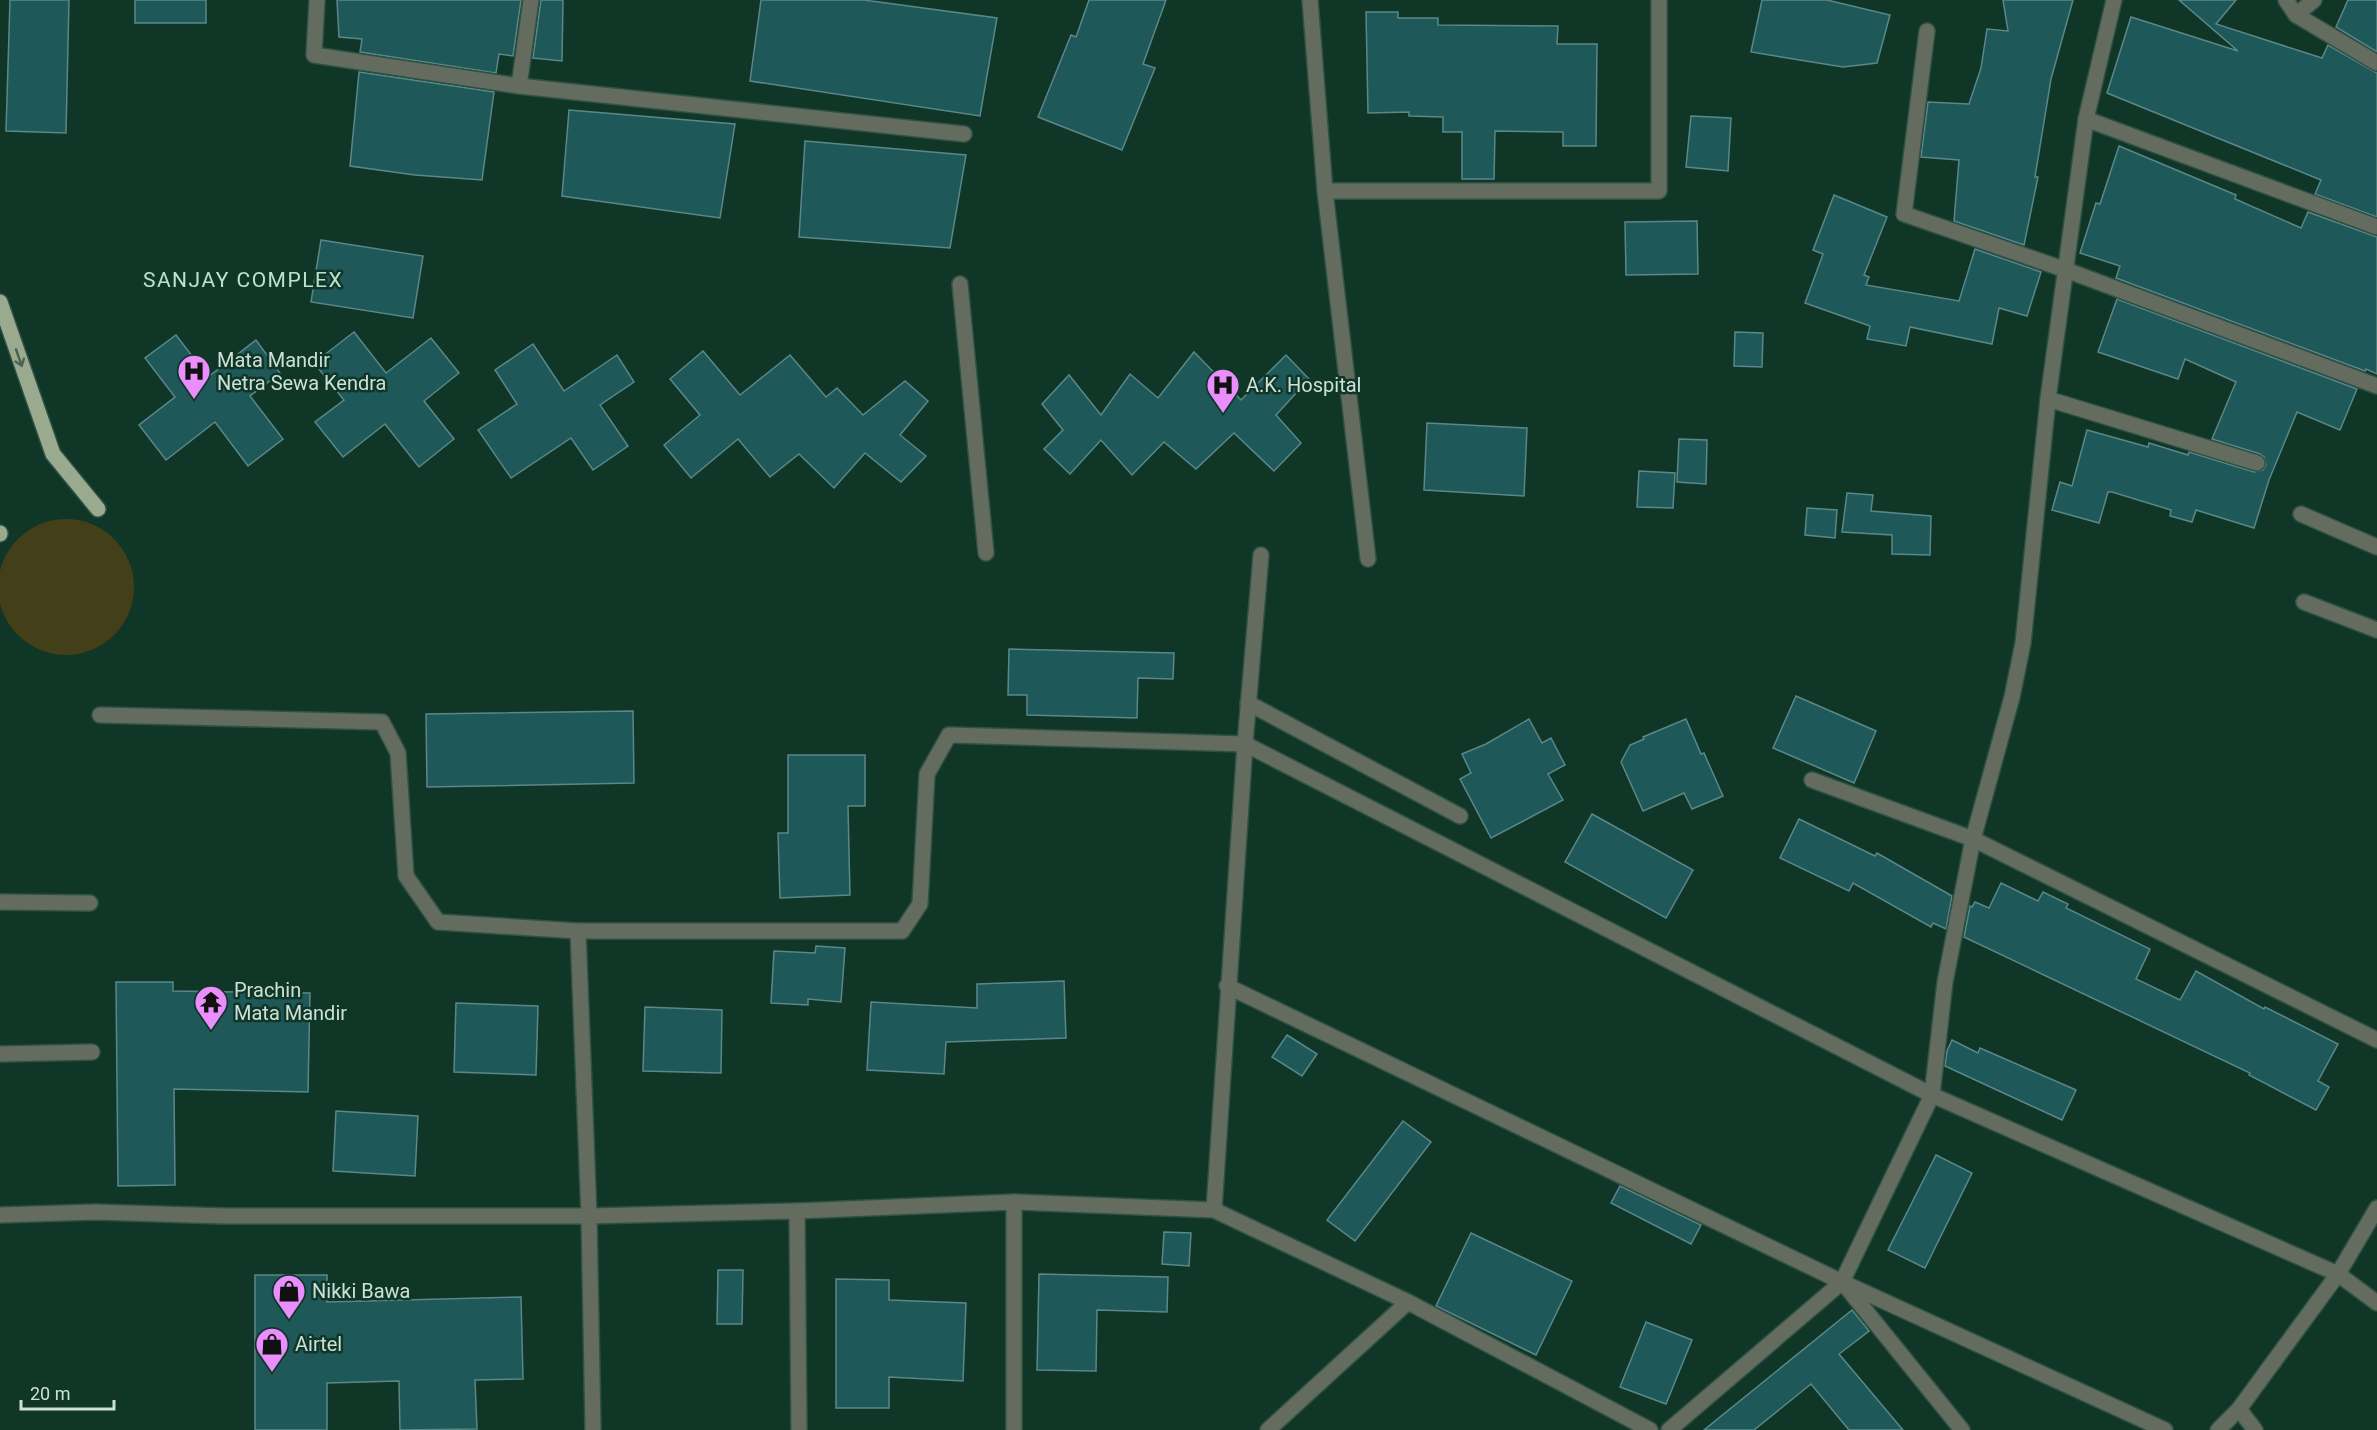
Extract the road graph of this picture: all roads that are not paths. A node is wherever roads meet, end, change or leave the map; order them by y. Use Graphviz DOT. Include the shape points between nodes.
graph roads {
  1 [pos="317,0"];
  2 [pos="531,0"];
  3 [pos="1310,0"];
  4 [pos="1659,0"];
  5 [pos="2114,0"];
  6 [pos="2286,0"];
  7 [pos="2314,0"];
  8 [pos="2296,15"];
  9 [pos="1927,31"];
  10 [pos="2377,63"];
  11 [pos="519,86"];
  12 [pos="2086,119"];
  13 [pos="964,134"];
  14 [pos="1325,191"];
  15 [pos="2377,227"];
  16 [pos="2066,270"];
  17 [pos="960,284"];
  18 [pos="0,302"];
  19 [pos="2377,386"];
  20 [pos="2048,399"];
  21 [pos="2257,463"];
  22 [pos="98,509"];
  23 [pos="2301,514"];
  24 [pos="2377,546"];
  25 [pos="986,553"];
  26 [pos="1262,555"];
  27 [pos="1368,559"];
  28 [pos="2304,602"];
  29 [pos="2377,630"];
  30 [pos="1248,703"];
  31 [pos="100,715"];
  32 [pos="1245,744"];
  33 [pos="1812,780"];
  34 [pos="1460,816"];
  35 [pos="1973,839"];
  36 [pos="0,902"];
  37 [pos="90,903"];
  38 [pos="578,931"];
  39 [pos="1227,986"];
  40 [pos="2377,1040"];
  41 [pos="92,1052"];
  42 [pos="0,1054"];
  43 [pos="1932,1095"];
  44 [pos="1014,1202"];
  45 [pos="2377,1208"];
  46 [pos="1214,1210"];
  47 [pos="797,1211"];
  48 [pos="0,1215"];
  49 [pos="589,1216"];
  50 [pos="2338,1274"];
  51 [pos="1842,1282"];
  52 [pos="1408,1302"];
  53 [pos="2377,1303"];
  54 [pos="2239,1409"];
  55 [pos="593,1430"];
  56 [pos="799,1430"];
  57 [pos="1014,1430"];
  58 [pos="1268,1430"];
  59 [pos="1650,1430"];
  60 [pos="1669,1430"];
  61 [pos="1962,1430"];
  62 [pos="2165,1430"];
  63 [pos="2218,1430"];
  64 [pos="2255,1430"];
  1 -- 11 [label="street" via="314,55"];
  2 -- 11 [label="street"];
  3 -- 14 [label="street"];
  4 -- 14 [label="street" via="1659,191"];
  5 -- 12 [label="street"];
  6 -- 8 [label="street"];
  7 -- 8 [label="street"];
  8 -- 10 [label="street"];
  9 -- 16 [label="street" via="1904,214"];
  11 -- 13 [label="street"];
  12 -- 15 [label="street"];
  12 -- 16 [label="street"];
  14 -- 27 [label="street"];
  16 -- 19 [label="street"];
  16 -- 20 [label="street"];
  17 -- 25 [label="street"];
  18 -- 22 [label="main road, one-way" via="53,454"];
  20 -- 21 [label="street"];
  20 -- 35 [label="street" via="2023,643"];
  23 -- 24 [label="street"];
  26 -- 30 [label="street"];
  28 -- 29 [label="street"];
  30 -- 32 [label="street"];
  30 -- 34 [label="street"];
  31 -- 38 [label="street" via="382,722 398,753 406,876 438,922"];
  32 -- 38 [label="street" via="949,735 927,774 920,904 902,931"];
  32 -- 39 [label="street"];
  32 -- 43 [label="street"];
  33 -- 35 [label="street"];
  35 -- 40 [label="street"];
  35 -- 43 [label="street" via="1945,982"];
  36 -- 37 [label="street"];
  38 -- 49 [label="street"];
  39 -- 46 [label="street"];
  39 -- 51 [label="street"];
  41 -- 42 [label="street"];
  43 -- 50 [label="street"];
  43 -- 51 [label="street"];
  44 -- 46 [label="street"];
  44 -- 47 [label="street"];
  44 -- 57 [label="street"];
  45 -- 50 [label="street"];
  46 -- 52 [label="street"];
  47 -- 49 [label="street"];
  47 -- 56 [label="street"];
  48 -- 49 [label="street" via="95,1212"];
  49 -- 55 [label="street"];
  50 -- 53 [label="street"];
  50 -- 54 [label="street"];
  51 -- 60 [label="street"];
  51 -- 61 [label="street"];
  51 -- 62 [label="street"];
  52 -- 58 [label="street"];
  52 -- 59 [label="street"];
  54 -- 63 [label="street"];
  54 -- 64 [label="street"];
}
